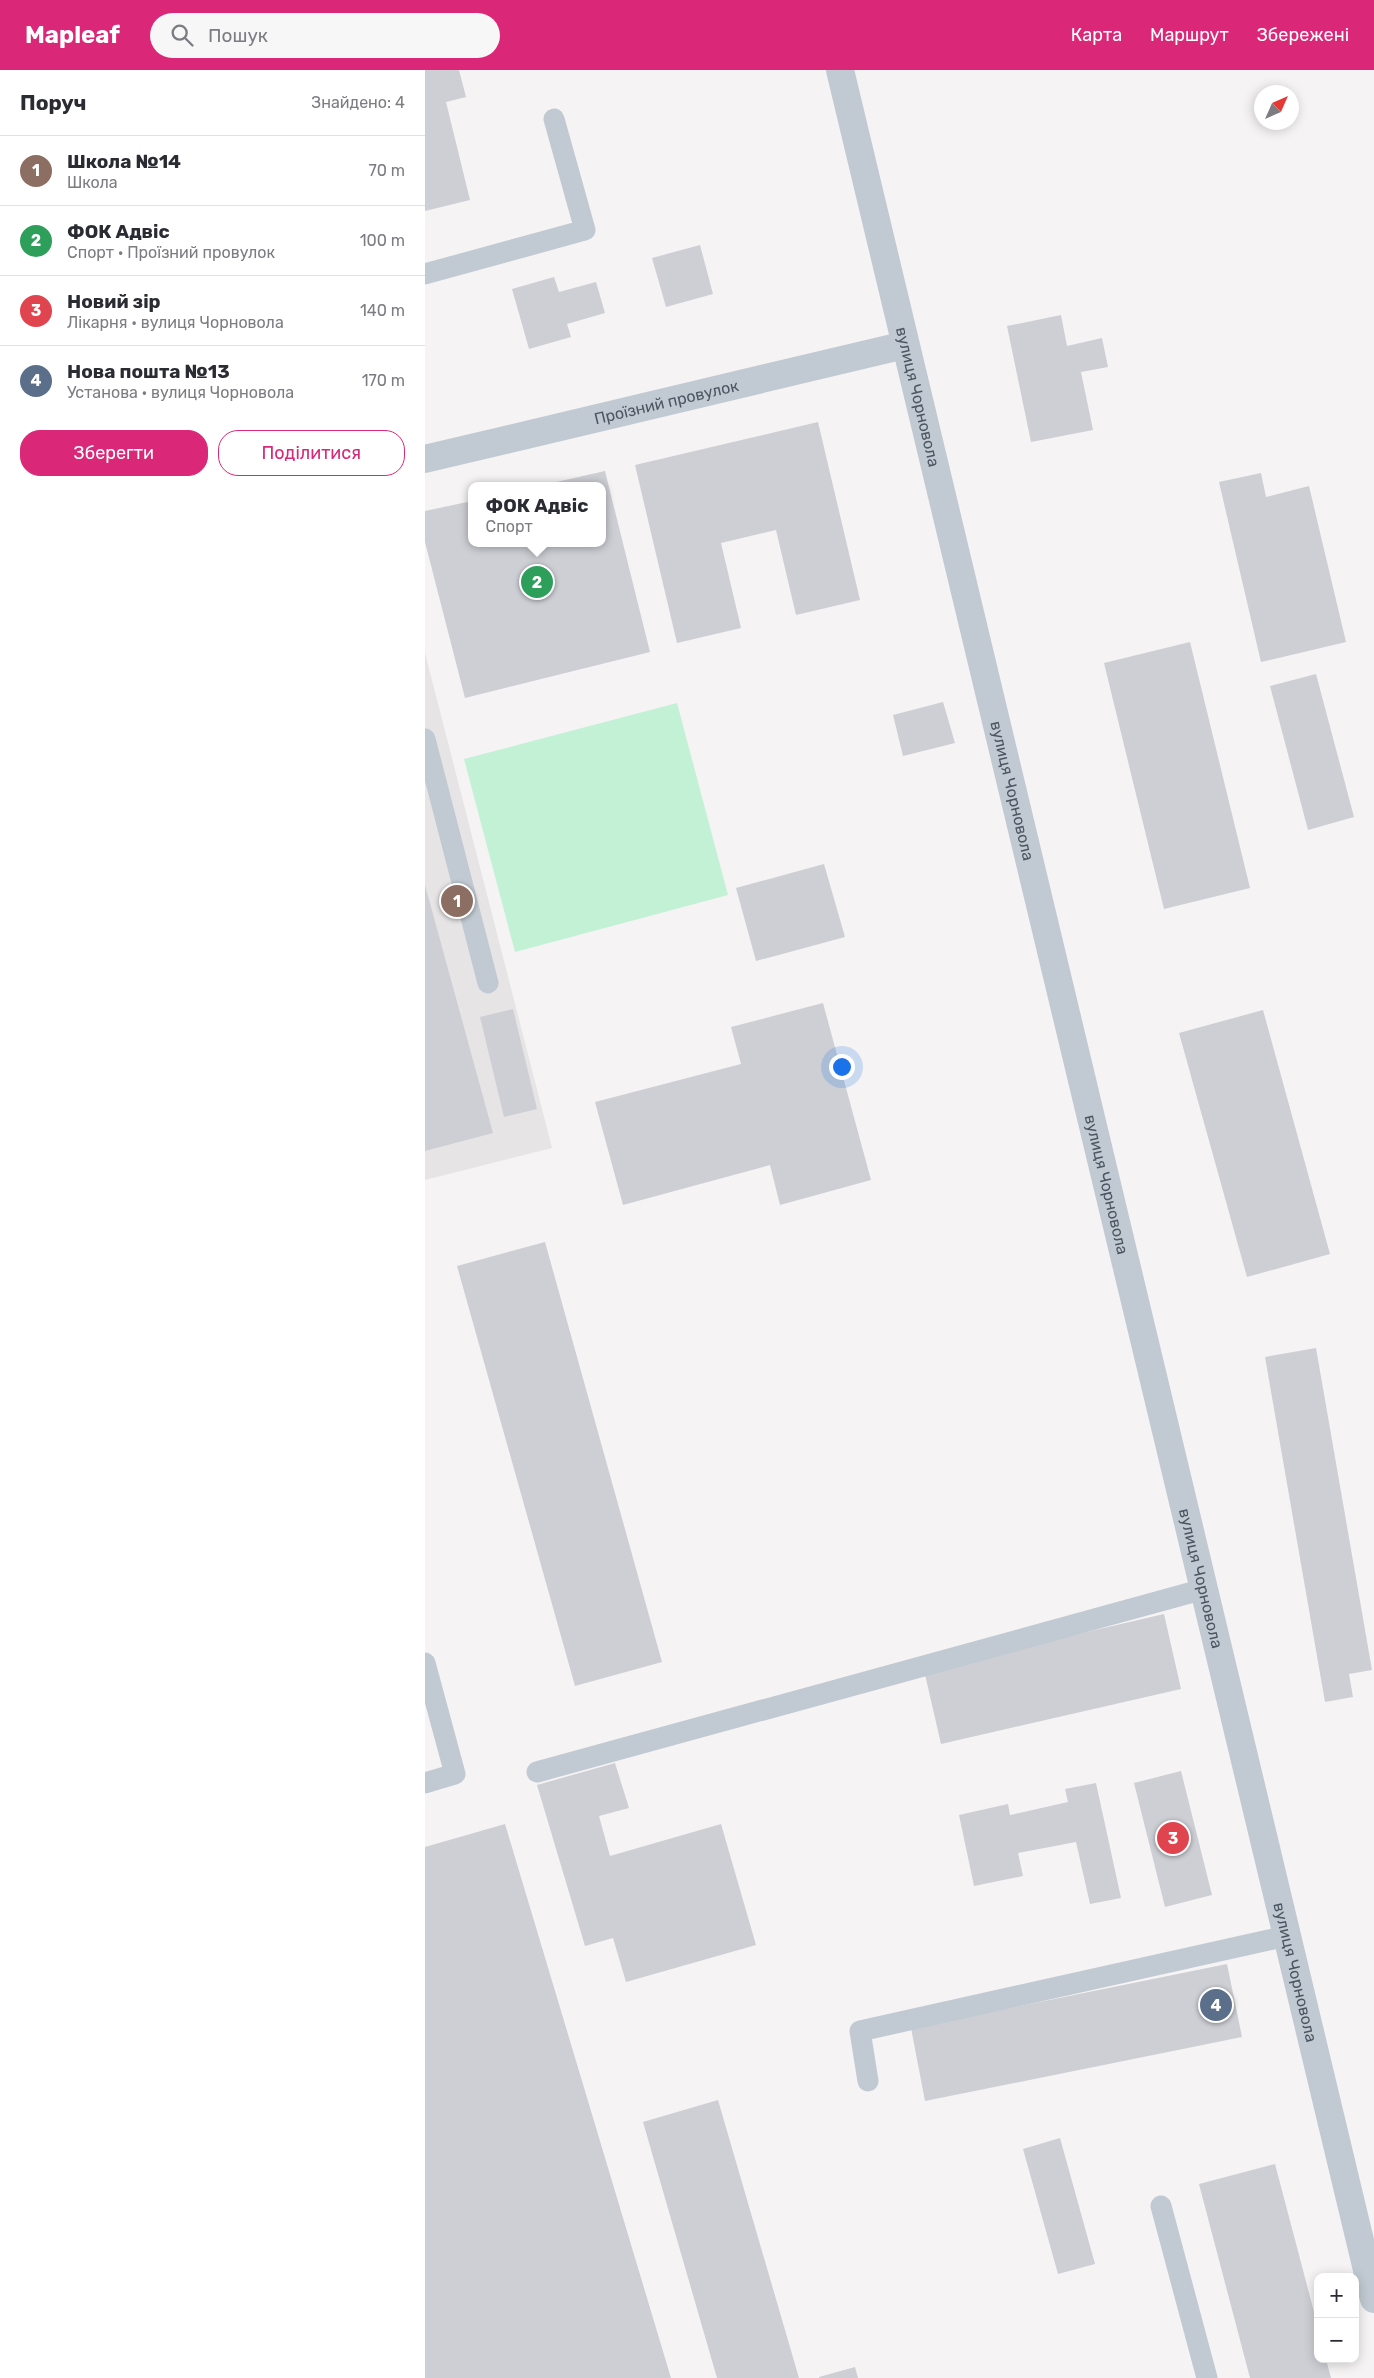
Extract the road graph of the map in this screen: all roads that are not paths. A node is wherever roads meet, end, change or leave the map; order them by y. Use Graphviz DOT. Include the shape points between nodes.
graph roads {
  1 [pos="840,70"];
  2 [pos="553,119"];
  3 [pos="425,274"];
  4 [pos="905,345"];
  5 [pos="425,459"];
  6 [pos="425,739"];
  7 [pos="488,983"];
  8 [pos="1204,1589"];
  9 [pos="425,1663"];
  10 [pos="537,1772"];
  11 [pos="425,1783"];
  12 [pos="1287,1936"];
  13 [pos="867,2082"];
  14 [pos="1161,2206"];
  15 [pos="1374,2299"];
  16 [pos="1207,2378"];
  1 -- 4 [label="street, вулиця Чорновола"];
  2 -- 3 [label="lane" via="585,230"];
  4 -- 5 [label="street, Проїзний провулок"];
  4 -- 8 [label="street, вулиця Чорновола"];
  6 -- 7 [label="lane"];
  8 -- 10 [label="lane"];
  8 -- 12 [label="street, вулиця Чорновола"];
  9 -- 11 [label="lane" via="455,1774"];
  12 -- 13 [label="lane" via="860,2032"];
  12 -- 15 [label="street, вулиця Чорновола"];
  14 -- 16 [label="lane"];
}
